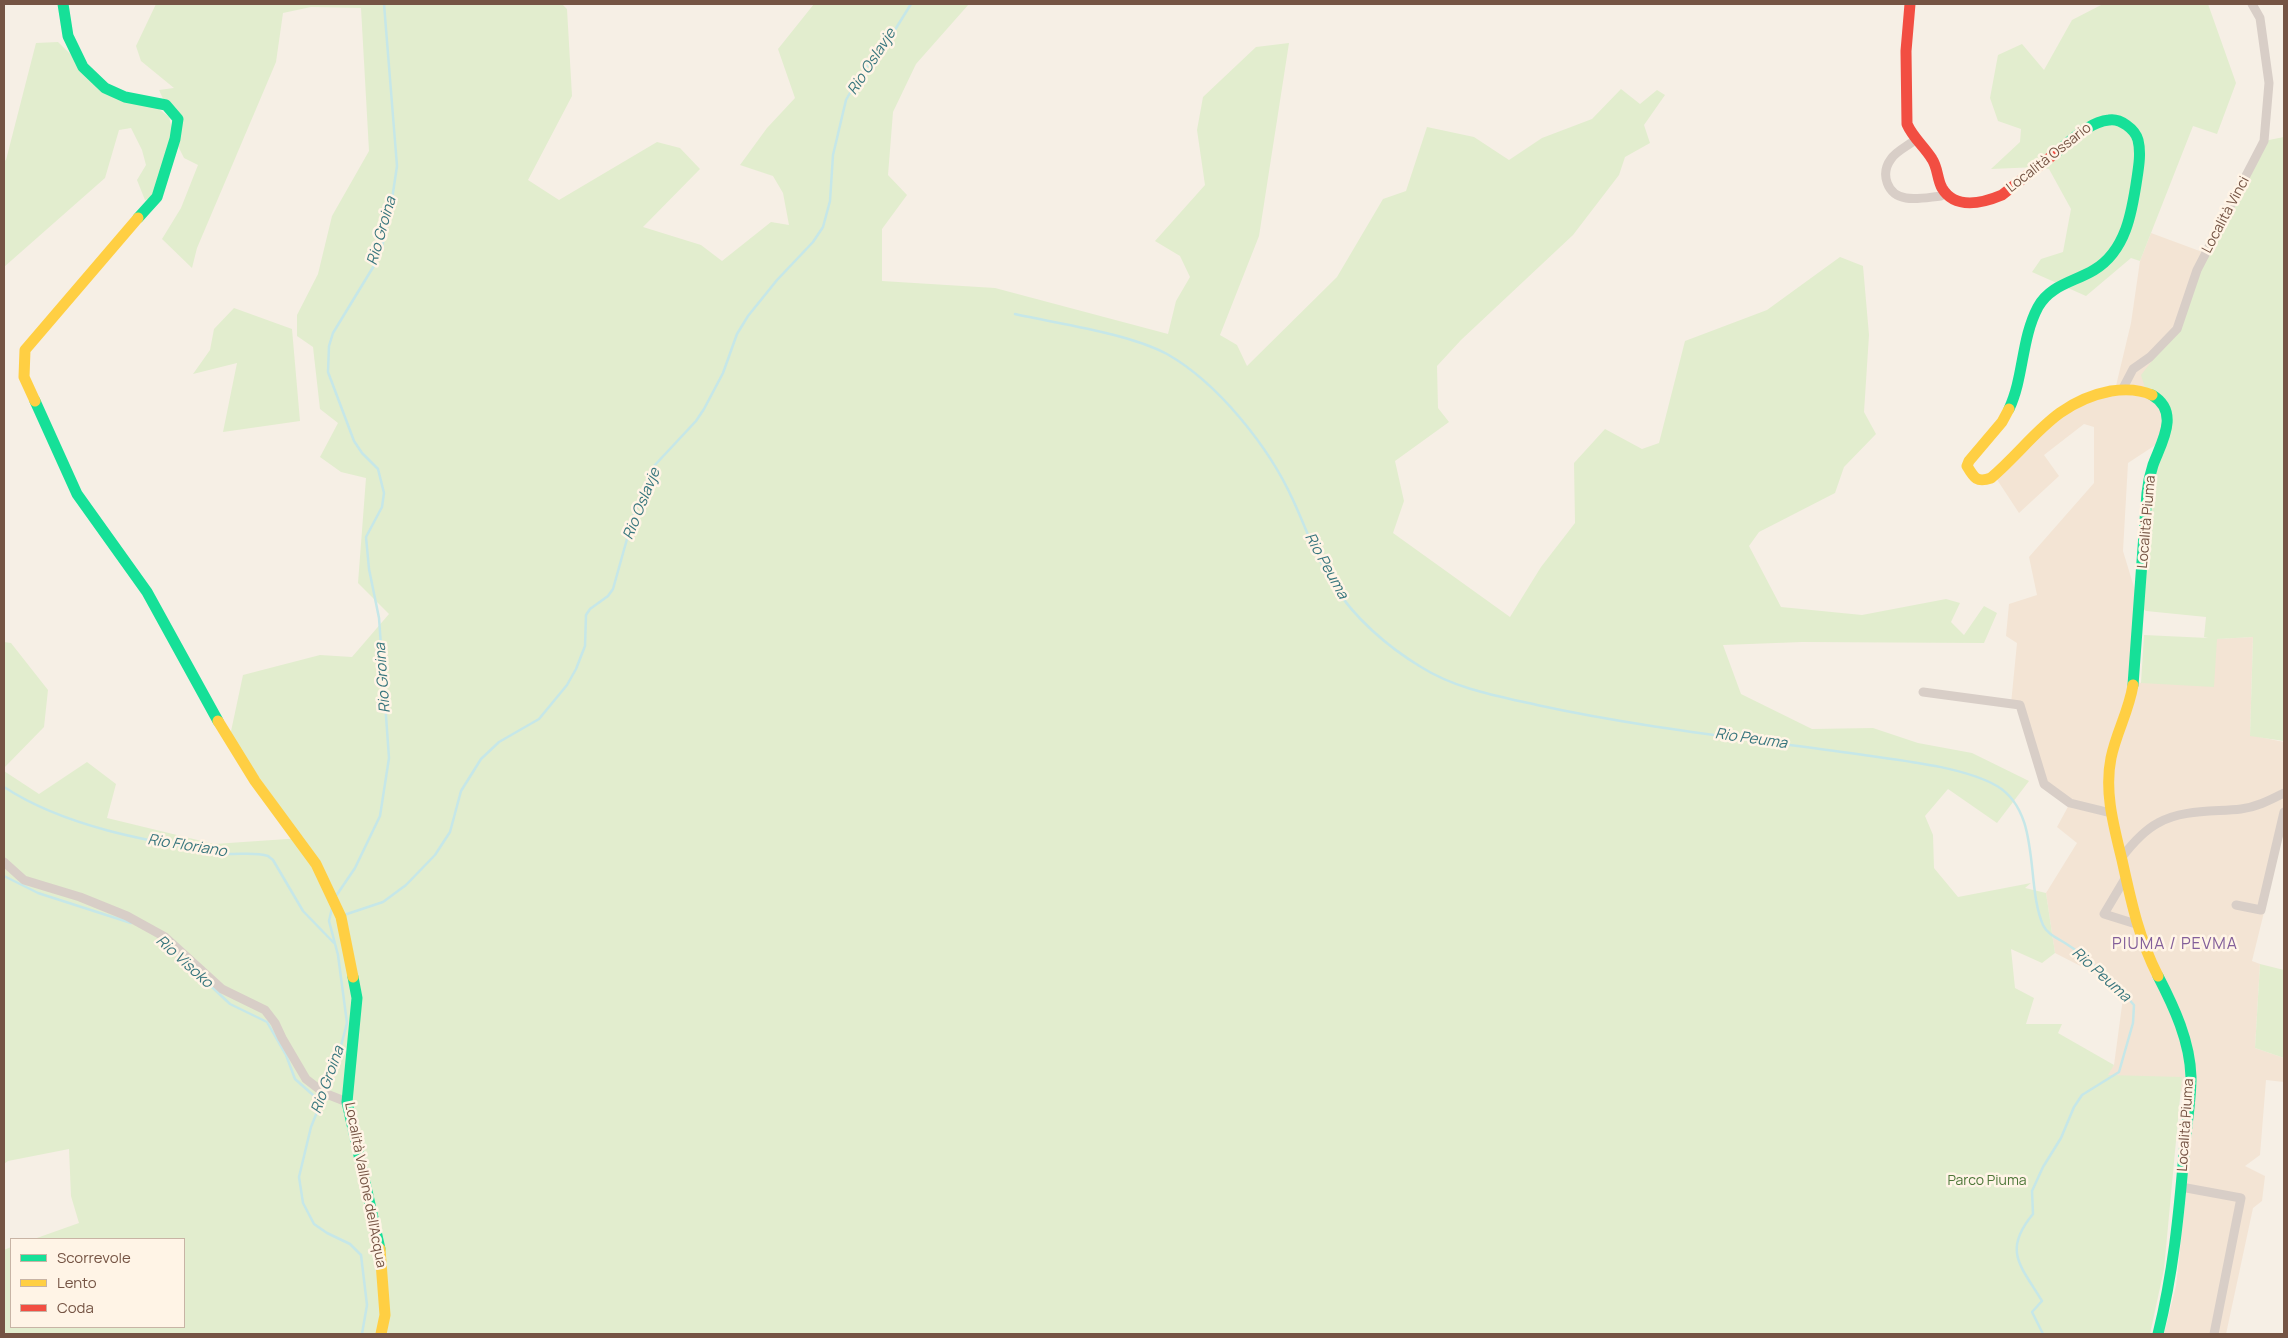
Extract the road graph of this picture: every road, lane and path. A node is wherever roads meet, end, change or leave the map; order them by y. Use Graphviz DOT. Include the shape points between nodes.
graph roads {
  1 [pos="63,4"];
  2 [pos="1910,4"];
  3 [pos="2252,4"];
  4 [pos="1915,140"];
  5 [pos="1946,193"];
  6 [pos="2122,390"];
  7 [pos="1970,474"];
  8 [pos="1922,692"];
  9 [pos="2284,793"];
  10 [pos="2284,812"];
  11 [pos="2111,813"];
  12 [pos="2122,857"];
  13 [pos="4,862"];
  14 [pos="2126,876"];
  15 [pos="2236,905"];
  16 [pos="2136,924"];
  17 [pos="347,1102"];
  18 [pos="2181,1187"];
  19 [pos="381,1334"];
  20 [pos="2158,1334"];
  21 [pos="2214,1334"];
  1 -- 17 [label="street, Località Vallone dell'Acqua" via="68,36 83,67 105,88 125,98 166,105 178,119 157,197 25,350 24,377 77,494 147,592 209,707 255,781 316,864 341,917 357,998"];
  2 -- 4 [label="street" via="1906,118"];
  3 -- 6 [label="street, Località Vinci" via="2260,18 2269,83 2264,141 2197,270 2177,329 2150,357 2133,368"];
  4 -- 5 [label="street" via="1934,161"];
  4 -- 5 [label="street" via="1890,160 1885,174 1888,187 1898,196 1908,198"];
  5 -- 7 [label="street, Località Ossario" via="1956,201 1967,203 1995,199 2082,131 2104,119 2115,119 2128,126 2140,145 2122,241 2104,263 2059,284 2039,306 2011,406 1999,426 1968,459"];
  6 -- 7 [label="street, Località Piuma" via="2089,397 2058,412 1991,478 1979,480"];
  6 -- 11 [label="street, Località Piuma" via="2146,391 2155,396 2163,404 2168,418 2148,486 2135,671 2130,703 2111,758"];
  8 -- 11 [label="street" via="2020,705 2044,784 2070,803"];
  9 -- 12 [label="street" via="2243,809 2187,814 2159,822 2136,840"];
  10 -- 15 [label="street" via="2261,910"];
  11 -- 12 [label="street, Località Piuma"];
  12 -- 14 [label="street, Località Piuma"];
  13 -- 17 [label="street" via="24,880 128,916 165,937 222,989 265,1010 276,1023 306,1079 324,1093"];
  14 -- 16 [label="street, Località Piuma"];
  14 -- 16 [label="street" via="2104,914"];
  16 -- 18 [label="street, Località Piuma" via="2176,1011 2185,1041 2190,1076"];
  17 -- 19 [label="street, Località Vallone dell'Acqua" via="382,1259 385,1315"];
  18 -- 20 [label="street, Località Piuma" via="2168,1293"];
  18 -- 21 [label="street, Località Piuma" via="2241,1198"];
}
